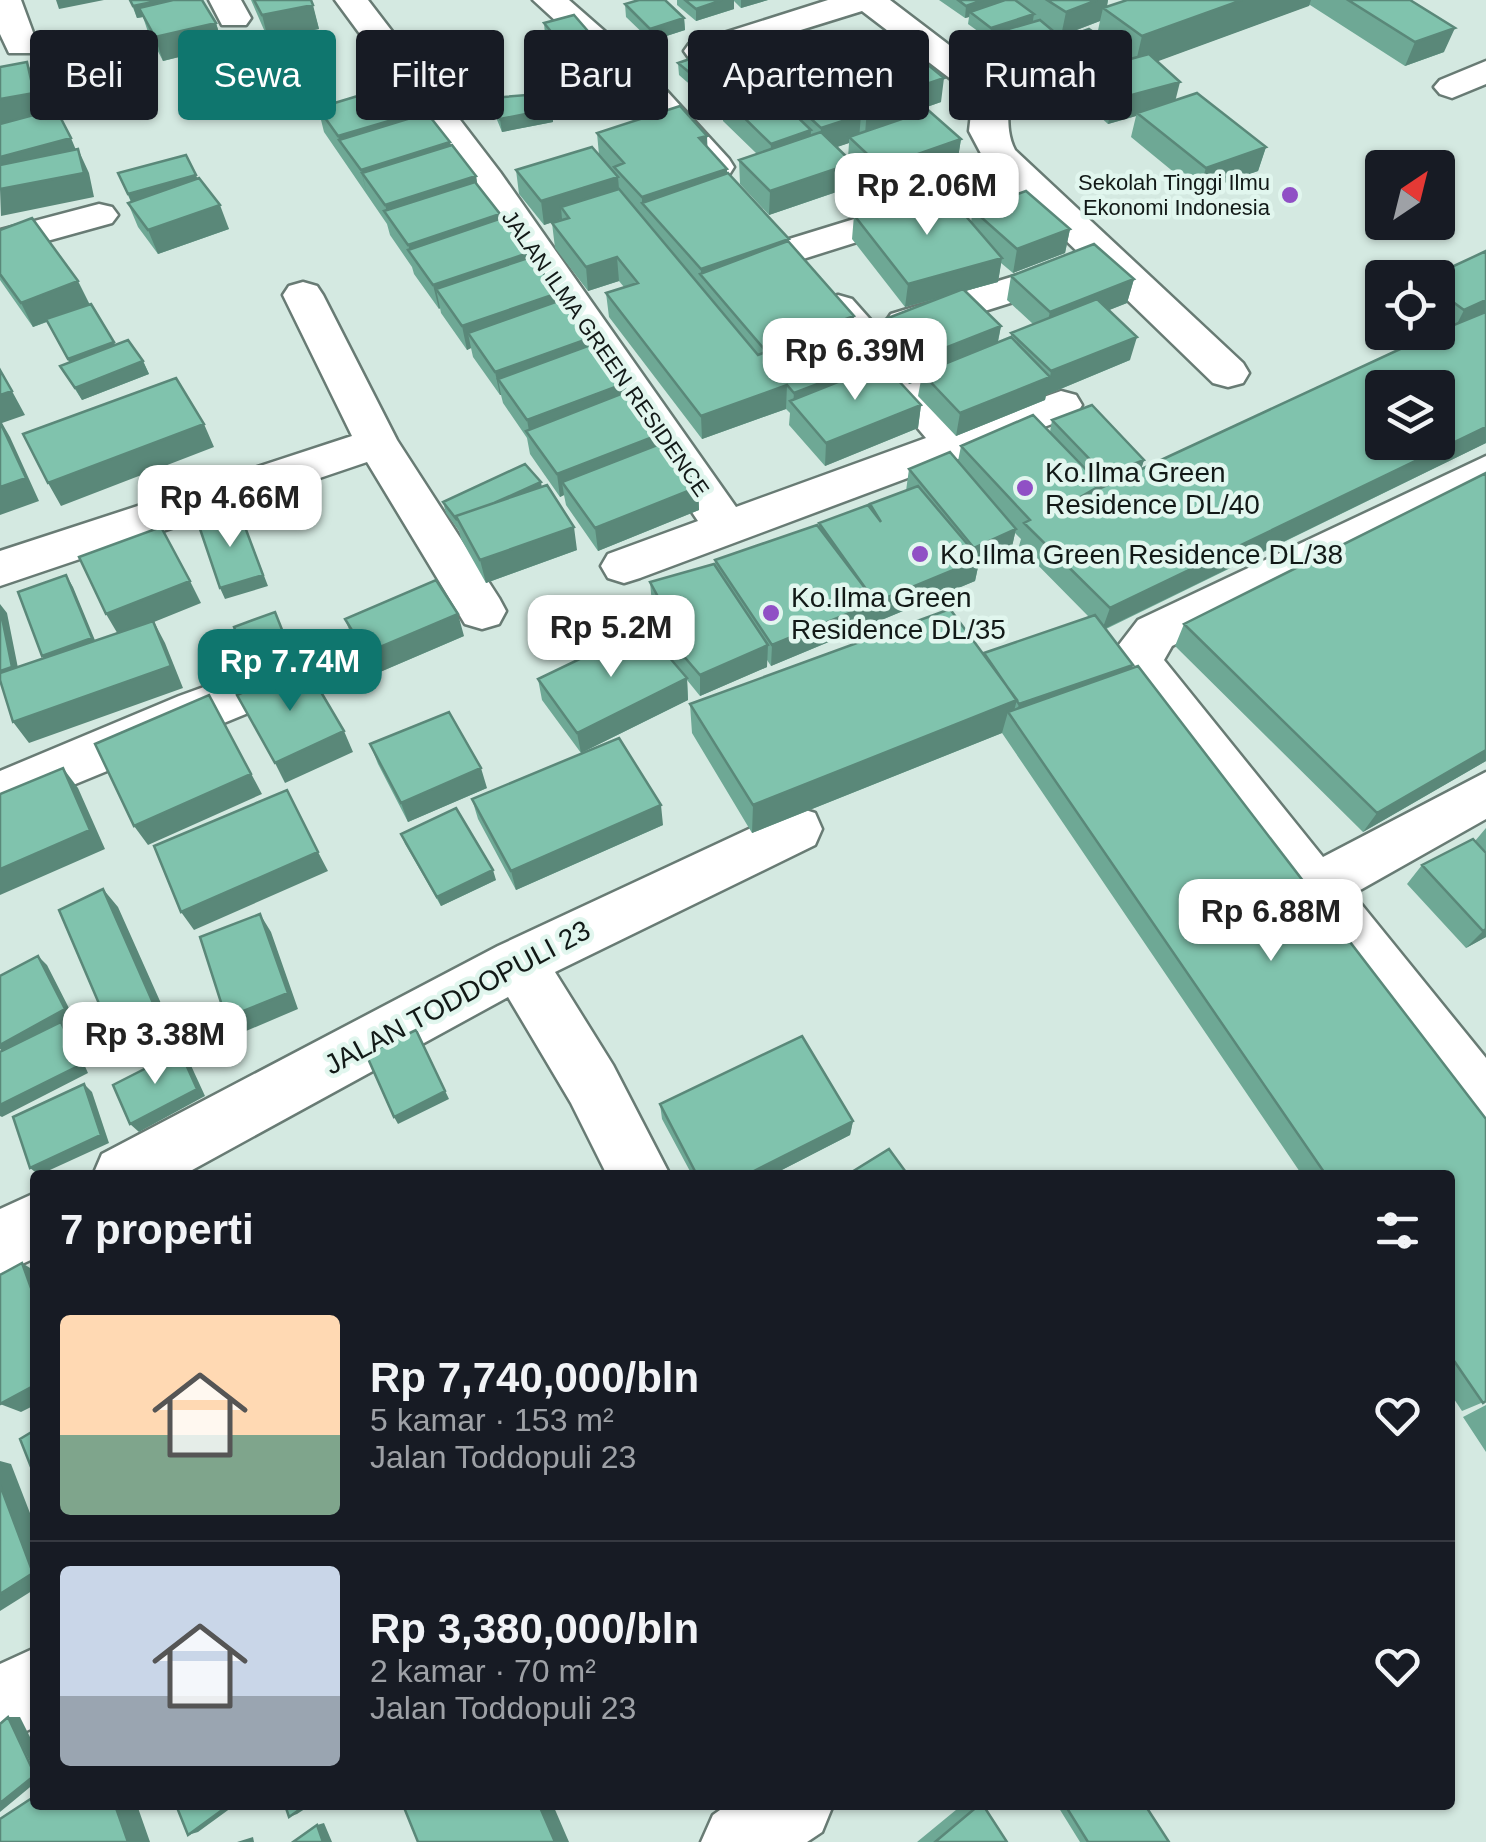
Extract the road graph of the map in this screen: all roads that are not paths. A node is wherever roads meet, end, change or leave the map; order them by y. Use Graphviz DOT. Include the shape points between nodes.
graph roads {
  1 [pos="5,0"];
  2 [pos="351,0"];
  3 [pos="549,0"];
  4 [pos="918,0"];
  5 [pos="872,4"];
  6 [pos="777,30"];
  7 [pos="905,30"];
  8 [pos="21,46"];
  9 [pos="929,48"];
  10 [pos="1486,70"];
  11 [pos="1452,87"];
  12 [pos="688,118"];
  13 [pos="661,127"];
  14 [pos="980,191"];
  15 [pos="99,215"];
  16 [pos="764,224"];
  17 [pos="0,242"];
  18 [pos="1058,275"];
  19 [pos="303,294"];
  20 [pos="864,336"];
  21 [pos="1228,373"];
  22 [pos="1060,405"];
  23 [pos="954,442"];
  24 [pos="376,443"];
  25 [pos="1486,471"];
  26 [pos="725,526"];
  27 [pos="624,566"];
  28 [pos="0,570"];
  29 [pos="482,611"];
  30 [pos="309,668"];
  31 [pos="1486,793"];
  32 [pos="0,794"];
  33 [pos="796,829"];
  34 [pos="1317,888"];
  35 [pos="518,963"];
  36 [pos="1486,1104"];
  37 [pos="133,1170"];
  38 [pos="637,1170"];
  39 [pos="30,1227"];
  40 [pos="0,1243"];
  41 [pos="30,1688"];
  42 [pos="0,1706"];
  43 [pos="788,1810"];
  44 [pos="740,1842"];
  1 -- 8 [label="street"];
  2 -- 26 [label="street, JALAN ILMA GREEN RESIDENCE" via="504,175"];
  3 -- 13 [label="street" via="630,71"];
  4 -- 5 [label="street"];
  5 -- 6 [label="street"];
  5 -- 7 [label="street"];
  9 -- 21 [label="street" via="991,93 987,132 999,155"];
  10 -- 11 [label="street"];
  12 -- 13 [label="street"];
  13 -- 16 [label="street"];
  14 -- 16 [label="street"];
  15 -- 17 [label="street"];
  16 -- 20 [label="street"];
  18 -- 20 [label="street"];
  19 -- 24 [label="street"];
  20 -- 23 [label="street"];
  22 -- 23 [label="street, JALAN ILMA GREEN RESIDENCE"];
  23 -- 26 [label="street, JALAN ILMA GREEN RESIDENCE"];
  24 -- 28 [label="street"];
  24 -- 29 [label="street"];
  25 -- 34 [label="street" via="1207,606 1142,646 1139,664 1154,689"];
  26 -- 27 [label="street, JALAN ILMA GREEN RESIDENCE"];
  30 -- 32 [label="street"];
  31 -- 34 [label="street"];
  33 -- 35 [label="street, JALAN TODDOPULI 23"];
  34 -- 36 [label="street"];
  35 -- 37 [label="street, JALAN TODDOPULI 23"];
  35 -- 38 [label="street"];
  39 -- 40 [label="street"];
  41 -- 42 [label="street"];
  43 -- 44 [label="street"];
}
